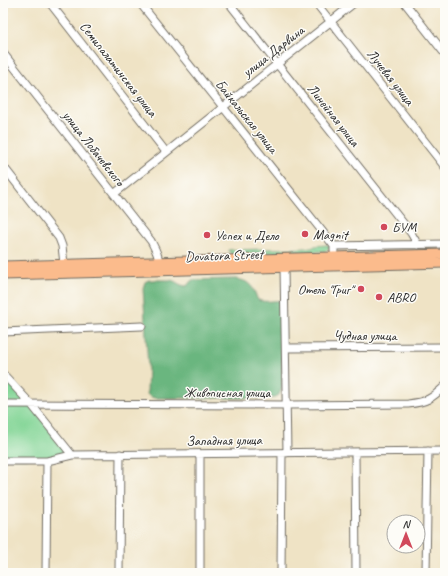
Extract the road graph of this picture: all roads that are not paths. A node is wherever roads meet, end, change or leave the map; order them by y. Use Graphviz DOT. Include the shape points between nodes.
graph roads {
  1 [pos="50,3"];
  2 [pos="140,3"];
  3 [pos="229,3"];
  4 [pos="316,3"];
  5 [pos="354,3"];
  6 [pos="404,3"];
  7 [pos="331,22"];
  8 [pos="3,52"];
  9 [pos="445,54"];
  10 [pos="277,64"];
  11 [pos="223,107"];
  12 [pos="166,152"];
  13 [pos="3,166"];
  14 [pos="445,167"];
  15 [pos="114,194"];
  16 [pos="445,244"];
  17 [pos="418,245"];
  18 [pos="334,246"];
  19 [pos="445,254"];
  20 [pos="334,257"];
  21 [pos="159,262"];
  22 [pos="445,263"];
  23 [pos="64,264"];
  24 [pos="3,266"];
  25 [pos="284,268"];
  26 [pos="3,275"];
  27 [pos="142,326"];
  28 [pos="3,332"];
  29 [pos="445,347"];
  30 [pos="286,348"];
  31 [pos="3,374"];
  32 [pos="445,386"];
  33 [pos="3,404"];
  34 [pos="31,404"];
  35 [pos="287,405"];
  36 [pos="428,451"];
  37 [pos="445,451"];
  38 [pos="355,452"];
  39 [pos="285,453"];
  40 [pos="120,454"];
  41 [pos="200,454"];
  42 [pos="72,455"];
  43 [pos="3,461"];
  44 [pos="47,461"];
  45 [pos="46,573"];
  46 [pos="119,573"];
  47 [pos="200,573"];
  48 [pos="281,573"];
  49 [pos="356,573"];
  50 [pos="426,573"];
  1 -- 12 [label="street, Семипалатинская улица"];
  2 -- 11 [label="street, Байкальская улица"];
  3 -- 10 [label="street, Линейная улица"];
  4 -- 7 [label="street, Лучевая улица"];
  5 -- 7 [label="street, улица Дарвина"];
  6 -- 9 [label="street"];
  7 -- 10 [label="street, улица Дарвина"];
  7 -- 14 [label="street, Лучевая улица"];
  8 -- 15 [label="street, улица Лобачевского"];
  10 -- 11 [label="street, улица Дарвина"];
  10 -- 17 [label="street, Линейная улица"];
  11 -- 12 [label="street, улица Дарвина"];
  11 -- 18 [label="street, Байкальская улица"];
  12 -- 15 [label="street, улица Дарвина"];
  13 -- 23 [label="street" via="58,238 62,246"];
  15 -- 21 [label="street, улица Лобачевского" via="157,251"];
  16 -- 17 [label="street"];
  17 -- 18 [label="street"];
  18 -- 20 [label="street"];
  19 -- 20 [label="main road, Dovatora Street"];
  20 -- 21 [label="main road, Dovatora Street"];
  21 -- 23 [label="main road, Dovatora Street"];
  22 -- 25 [label="main road, Dovatora Street"];
  23 -- 24 [label="main road, Dovatora Street"];
  25 -- 26 [label="main road, Dovatora Street"];
  25 -- 30 [label="street"];
  27 -- 28 [label="street"];
  29 -- 30 [label="street, Чудная улица"];
  30 -- 35 [label="street"];
  31 -- 34 [label="street"];
  32 -- 35 [label="street, Живописная улица" via="433,397 415,403"];
  33 -- 34 [label="street, Живописная улица"];
  34 -- 35 [label="street, Живописная улица"];
  34 -- 42 [label="street"];
  35 -- 39 [label="street"];
  36 -- 37 [label="street, Западная улица"];
  36 -- 38 [label="street, Западная улица"];
  36 -- 50 [label="street"];
  38 -- 39 [label="street, Западная улица"];
  38 -- 49 [label="street"];
  39 -- 41 [label="street, Западная улица"];
  39 -- 48 [label="street"];
  40 -- 41 [label="street, Западная улица"];
  40 -- 42 [label="street, Западная улица"];
  40 -- 46 [label="street"];
  41 -- 47 [label="street"];
  42 -- 44 [label="street, Западная улица"];
  43 -- 44 [label="street, Западная улица"];
  44 -- 45 [label="street"];
}
